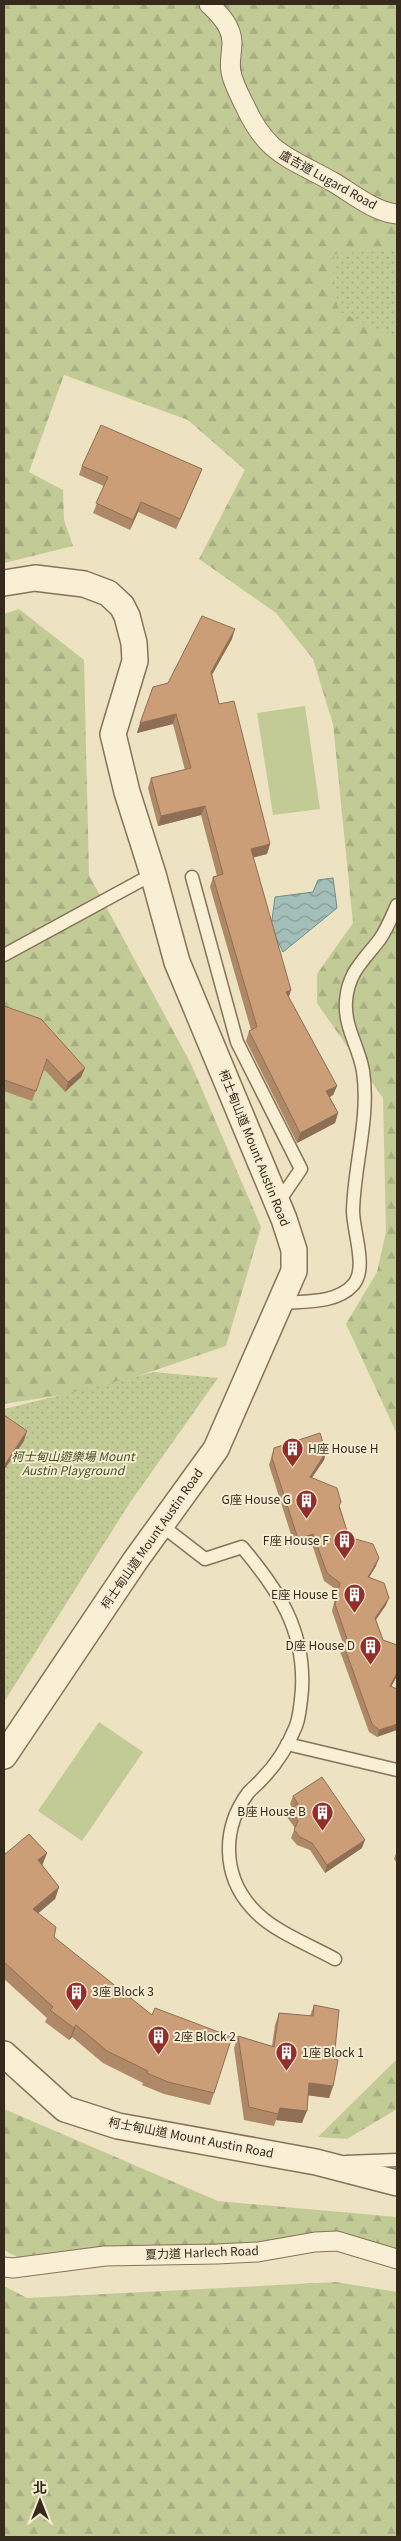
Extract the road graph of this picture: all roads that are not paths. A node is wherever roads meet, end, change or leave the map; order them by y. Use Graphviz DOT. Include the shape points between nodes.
graph roads {
  1 [pos="209,4"];
  2 [pos="397,214"];
  3 [pos="4,583"];
  4 [pos="153,874"];
  5 [pos="192,877"];
  6 [pos="397,905"];
  7 [pos="4,955"];
  8 [pos="277,1204"];
  9 [pos="281,1303"];
  10 [pos="161,1525"];
  11 [pos="288,1744"];
  12 [pos="4,1756"];
  13 [pos="397,1770"];
  14 [pos="335,1959"];
  15 [pos="4,2054"];
  16 [pos="397,2160"];
  17 [pos="316,2162"];
  18 [pos="397,2183"];
  19 [pos="397,2259"];
  20 [pos="4,2267"];
  1 -- 2 [label="street, 盧吉道 Lugard Road" via="229,27 233,80 265,142 371,204"];
  3 -- 4 [label="street, 柯士甸山道 Mount Austin Road" via="35,578 84,584 108,593 128,616 135,660 113,734"];
  4 -- 7 [label="lane"];
  4 -- 8 [label="street, 柯士甸山道 Mount Austin Road" via="176,962"];
  5 -- 8 [label="lane" via="237,1042 301,1169"];
  6 -- 9 [label="lane" via="380,939 361,960 351,978 346,1002 348,1029 363,1070 364,1106 353,1212 360,1263 354,1284 337,1297"];
  8 -- 9 [label="street, 柯士甸山道 Mount Austin Road" via="294,1250 294,1271"];
  9 -- 10 [label="street, 柯士甸山道 Mount Austin Road" via="216,1449"];
  10 -- 11 [label="lane" via="205,1559 242,1547 285,1606 294,1628 302,1677 297,1725"];
  10 -- 12 [label="street, 柯士甸山道 Mount Austin Road"];
  11 -- 13 [label="lane"];
  11 -- 14 [label="lane" via="239,1808 232,1825 229,1861 237,1886 265,1921"];
  15 -- 17 [label="street, 柯士甸山道 Mount Austin Road" via="65,2109 118,2126"];
  16 -- 17 [label="lane"];
  17 -- 18 [label="street, 柯士甸山道 Mount Austin Road"];
  19 -- 20 [label="street, 夏力道 Harlech Road" via="337,2241 258,2252 104,2256"];
}
